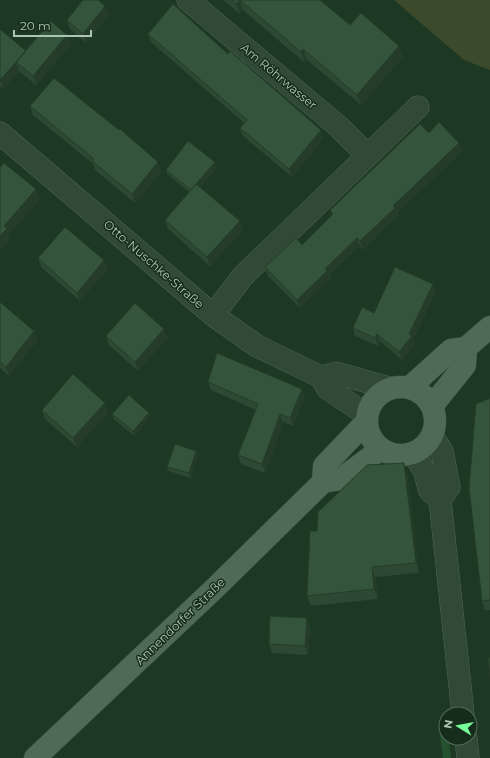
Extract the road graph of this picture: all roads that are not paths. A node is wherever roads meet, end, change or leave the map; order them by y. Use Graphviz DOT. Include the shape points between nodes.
graph roads {
  1 [pos="188,0"];
  2 [pos="418,107"];
  3 [pos="0,133"];
  4 [pos="368,155"];
  5 [pos="213,315"];
  6 [pos="490,326"];
  7 [pos="466,348"];
  8 [pos="321,377"];
  9 [pos="399,388"];
  10 [pos="432,406"];
  11 [pos="367,418"];
  12 [pos="432,435"];
  13 [pos="381,449"];
  14 [pos="413,453"];
  15 [pos="323,482"];
  16 [pos="440,500"];
  17 [pos="462,706"];
  18 [pos="467,746"];
  19 [pos="35,758"];
  20 [pos="468,758"];
  1 -- 4 [label="street, Am Röhrwasser" via="339,127"];
  2 -- 4 [label="street"];
  3 -- 5 [label="street, Otto-Nuschke-Straße"];
  4 -- 5 [label="street" via="243,276"];
  5 -- 8 [label="street, Otto-Nuschke-Straße" via="257,346"];
  6 -- 7 [label="main road"];
  7 -- 9 [label="main road" via="451,350"];
  7 -- 10 [label="main road" via="465,365"];
  8 -- 9 [label="street" via="336,373"];
  8 -- 11 [label="street, Otto-Nuschke-Straße" via="328,389"];
  9 -- 10 [label="main road" via="423,394"];
  9 -- 11 [label="main road" via="383,392 372,402"];
  10 -- 12 [label="main road" via="436,422"];
  11 -- 13 [label="main road" via="371,437"];
  11 -- 15 [label="main road" via="324,466"];
  12 -- 14 [label="main road" via="421,449"];
  12 -- 16 [label="street" via="442,451 449,487"];
  13 -- 14 [label="main road" via="396,455"];
  13 -- 15 [label="main road" via="341,479"];
  14 -- 16 [label="street" via="424,470 430,492"];
  15 -- 19 [label="main road, Annendorfer Straße"];
  16 -- 17 [label="street"];
  18 -- 20 [label="street"];
}
